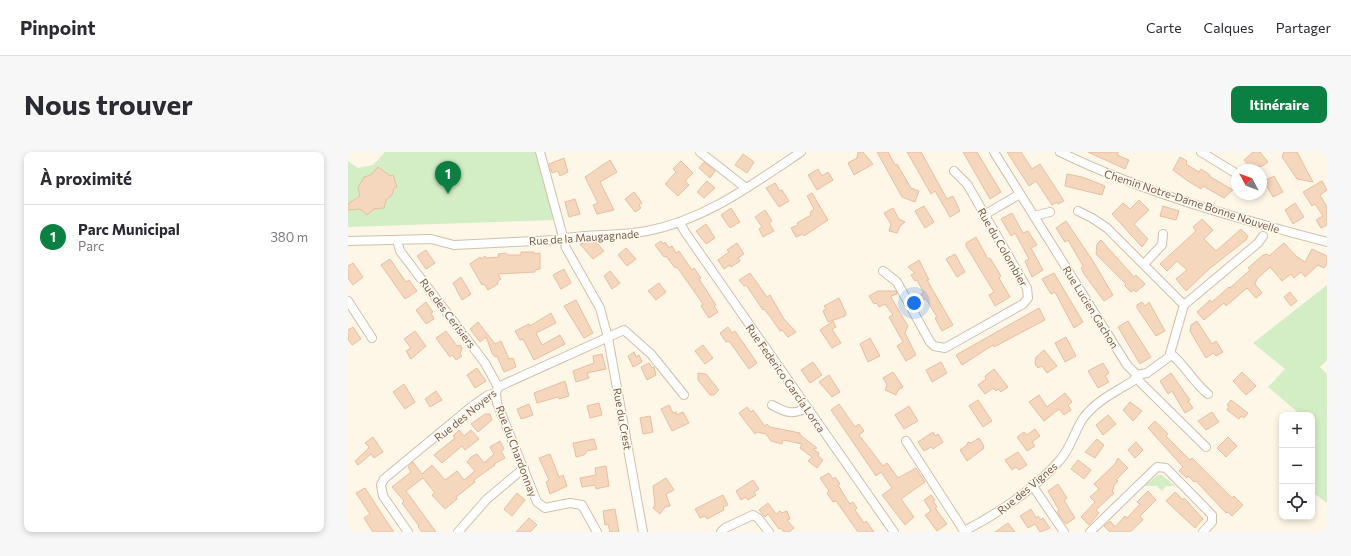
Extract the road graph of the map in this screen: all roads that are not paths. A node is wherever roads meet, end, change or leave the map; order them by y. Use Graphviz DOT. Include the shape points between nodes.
graph roads {
  1 [pos="540,152"];
  2 [pos="700,152"];
  3 [pos="801,152"];
  4 [pos="994,152"];
  5 [pos="1060,152"];
  6 [pos="1201,152"];
  7 [pos="1231,170"];
  8 [pos="954,172"];
  9 [pos="746,188"];
  10 [pos="1020,194"];
  11 [pos="1078,211"];
  12 [pos="1050,212"];
  13 [pos="984,215"];
  14 [pos="1034,216"];
  15 [pos="680,223"];
  16 [pos="1163,234"];
  17 [pos="1263,236"];
  18 [pos="563,238"];
  19 [pos="397,240"];
  20 [pos="348,241"];
  21 [pos="1327,242"];
  22 [pos="1144,264"];
  23 [pos="883,271"];
  24 [pos="348,301"];
  25 [pos="1184,306"];
  26 [pos="372,338"];
  27 [pos="608,338"];
  28 [pos="1171,354"];
  29 [pos="1137,375"];
  30 [pos="497,390"];
  31 [pos="1208,394"];
  32 [pos="684,395"];
  33 [pos="772,405"];
  34 [pos="807,408"];
  35 [pos="906,441"];
  36 [pos="1206,447"];
  37 [pos="524,468"];
  38 [pos="1032,485"];
  39 [pos="408,532"];
  40 [pos="458,532"];
  41 [pos="596,532"];
  42 [pos="643,532"];
  43 [pos="721,532"];
  44 [pos="769,532"];
  45 [pos="894,532"];
  46 [pos="1064,532"];
  47 [pos="1090,532"];
  48 [pos="1203,532"];
  1 -- 18 [label="street, Rue du Crest"];
  2 -- 9 [label="street"];
  3 -- 9 [label="street, Rue de la Maugagnade"];
  4 -- 10 [label="street, Rue Lucien Gachon"];
  5 -- 21 [label="street, Chemin Notre-Dame Bonne Nouvelle" via="1128,182 1219,212"];
  6 -- 7 [label="street"];
  8 -- 13 [label="street, Rue du Colombier" via="967,184"];
  9 -- 15 [label="street, Rue de la Maugagnade" via="712,209"];
  10 -- 13 [label="street"];
  10 -- 14 [label="street, Rue Lucien Gachon"];
  11 -- 22 [label="street" via="1106,228"];
  12 -- 14 [label="street"];
  13 -- 23 [label="street, Rue du Colombier" via="1027,288 1028,298 1023,304 945,348 938,348 930,342 897,282"];
  14 -- 29 [label="street, Rue Lucien Gachon" via="1127,365"];
  15 -- 18 [label="street, Rue de la Maugagnade" via="646,232"];
  15 -- 34 [label="street, Rue Federico García Lorca"];
  16 -- 22 [label="street" via="1162,245"];
  17 -- 25 [label="street"];
  18 -- 19 [label="street, Rue de la Maugagnade" via="454,244 432,239"];
  18 -- 27 [label="street, Rue du Crest" via="566,248 600,308"];
  19 -- 20 [label="street, Rue de la Maugagnade"];
  19 -- 30 [label="street, Rue des Cerisiers" via="400,251 486,363"];
  22 -- 25 [label="street"];
  24 -- 26 [label="street"];
  25 -- 28 [label="street"];
  27 -- 30 [label="street, Rue des Noyers"];
  27 -- 32 [label="street, Rue des Noyers" via="624,330 651,354"];
  27 -- 42 [label="street, Rue du Crest"];
  28 -- 29 [label="street" via="1148,373"];
  28 -- 31 [label="street" via="1182,362 1197,385"];
  29 -- 36 [label="street, Rue Lucien Gachon" via="1140,382"];
  29 -- 38 [label="street, Rue des Vignes" via="1133,381 1089,411 1060,461"];
  30 -- 37 [label="street, Rue du Chardonnay" via="500,410"];
  30 -- 39 [label="street, Rue des Noyers" via="471,407 384,479 381,485 383,496"];
  33 -- 34 [label="street" via="783,411 795,413"];
  34 -- 45 [label="street, Rue Federico García Lorca"];
  35 -- 38 [label="street, Rue des Vignes" via="964,532 1003,510"];
  37 -- 40 [label="street" via="487,499"];
  37 -- 41 [label="street, Rue du Chardonnay" via="539,504 545,508 570,503 582,505"];
  38 -- 46 [label="street"];
  43 -- 44 [label="street" via="752,515 758,518"];
  47 -- 48 [label="street" via="1157,467 1166,468 1212,515 1212,522"];
}
